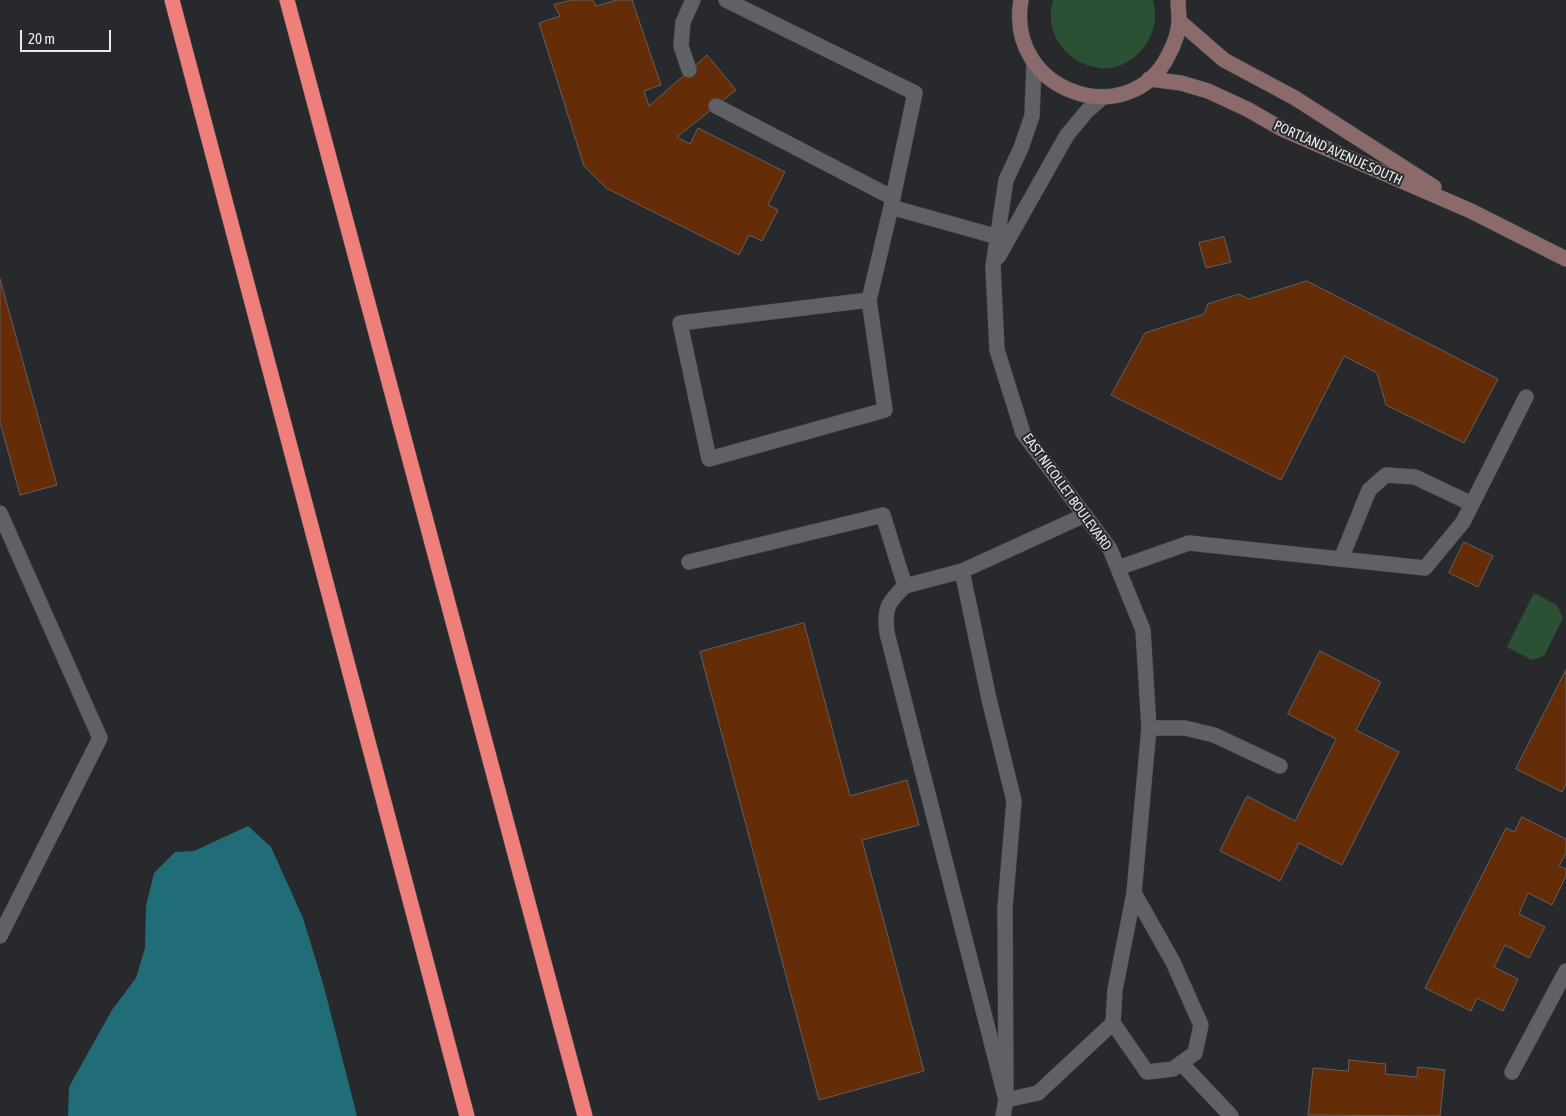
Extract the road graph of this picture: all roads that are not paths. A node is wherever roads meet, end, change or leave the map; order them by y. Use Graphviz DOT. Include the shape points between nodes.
graph roads {
  1 [pos="172,0"];
  2 [pos="287,0"];
  3 [pos="693,0"];
  4 [pos="726,0"];
  5 [pos="1008,0"];
  6 [pos="1178,0"];
  7 [pos="1020,6"];
  8 [pos="1179,21"];
  9 [pos="1034,64"];
  10 [pos="690,70"];
  11 [pos="1149,79"];
  12 [pos="1103,97"];
  13 [pos="716,106"];
  14 [pos="892,202"];
  15 [pos="1471,211"];
  16 [pos="998,237"];
  17 [pos="1566,259"];
  18 [pos="993,267"];
  19 [pos="869,300"];
  20 [pos="1526,397"];
  21 [pos="1472,504"];
  22 [pos="1085,515"];
  23 [pos="1,518"];
  24 [pos="1341,559"];
  25 [pos="689,562"];
  26 [pos="1118,568"];
  27 [pos="962,572"];
  28 [pos="905,586"];
  29 [pos="1150,728"];
  30 [pos="1280,766"];
  31 [pos="1134,893"];
  32 [pos="2,927"];
  33 [pos="1566,972"];
  34 [pos="1113,1023"];
  35 [pos="1181,1063"];
  36 [pos="1512,1072"];
  37 [pos="1006,1100"];
  38 [pos="467,1116"];
  39 [pos="585,1116"];
  40 [pos="1004,1116"];
  41 [pos="1231,1116"];
  1 -- 38 [label="highway"];
  2 -- 39 [label="highway"];
  3 -- 10 [label="street" via="683,22 681,46"];
  4 -- 14 [label="street" via="915,93"];
  5 -- 7 [label="street"];
  6 -- 8 [label="street"];
  7 -- 9 [label="street" via="1020,31"];
  8 -- 11 [label="street" via="1175,43 1164,63"];
  8 -- 15 [label="street, PORTLAND AVENUE SOUTH" via="1224,60 1295,98"];
  9 -- 12 [label="street" via="1064,89"];
  9 -- 16 [label="street, EAST NICOLLET BOULEVARD" via="1032,116 1006,180"];
  11 -- 12 [label="street" via="1135,88"];
  11 -- 15 [label="street, PORTLAND AVENUE SOUTH" via="1208,91 1248,108 1282,129"];
  12 -- 18 [label="street" via="1067,134"];
  13 -- 14 [label="street"];
  14 -- 16 [label="street"];
  14 -- 19 [label="street"];
  15 -- 17 [label="street, PORTLAND AVENUE SOUTH"];
  16 -- 18 [label="street, EAST NICOLLET BOULEVARD"];
  18 -- 22 [label="street, EAST NICOLLET BOULEVARD" via="997,350 1023,433"];
  19 -- 19 [label="street" via="885,410 709,459 680,323"];
  20 -- 21 [label="street"];
  21 -- 24 [label="street" via="1463,522 1425,568"];
  21 -- 24 [label="street" via="1415,477 1386,475 1369,490"];
  22 -- 26 [label="street, EAST NICOLLET BOULEVARD" via="1110,549"];
  22 -- 27 [label="street"];
  23 -- 32 [label="street" via="100,738"];
  24 -- 26 [label="street" via="1189,543"];
  25 -- 28 [label="street" via="883,514"];
  26 -- 29 [label="street, EAST NICOLLET BOULEVARD" via="1143,630"];
  27 -- 28 [label="street"];
  27 -- 37 [label="street" via="1014,801 1005,907"];
  28 -- 37 [label="street" via="891,599 885,618 887,633"];
  29 -- 30 [label="street" via="1185,728 1214,735"];
  29 -- 31 [label="street, EAST NICOLLET BOULEVARD"];
  31 -- 34 [label="street, EAST NICOLLET BOULEVARD" via="1115,990"];
  31 -- 35 [label="street" via="1173,962 1201,1025 1194,1053"];
  33 -- 36 [label="street"];
  34 -- 35 [label="street" via="1147,1072 1173,1069"];
  34 -- 37 [label="street" via="1038,1093"];
  35 -- 41 [label="street"];
  37 -- 40 [label="street"];
}
